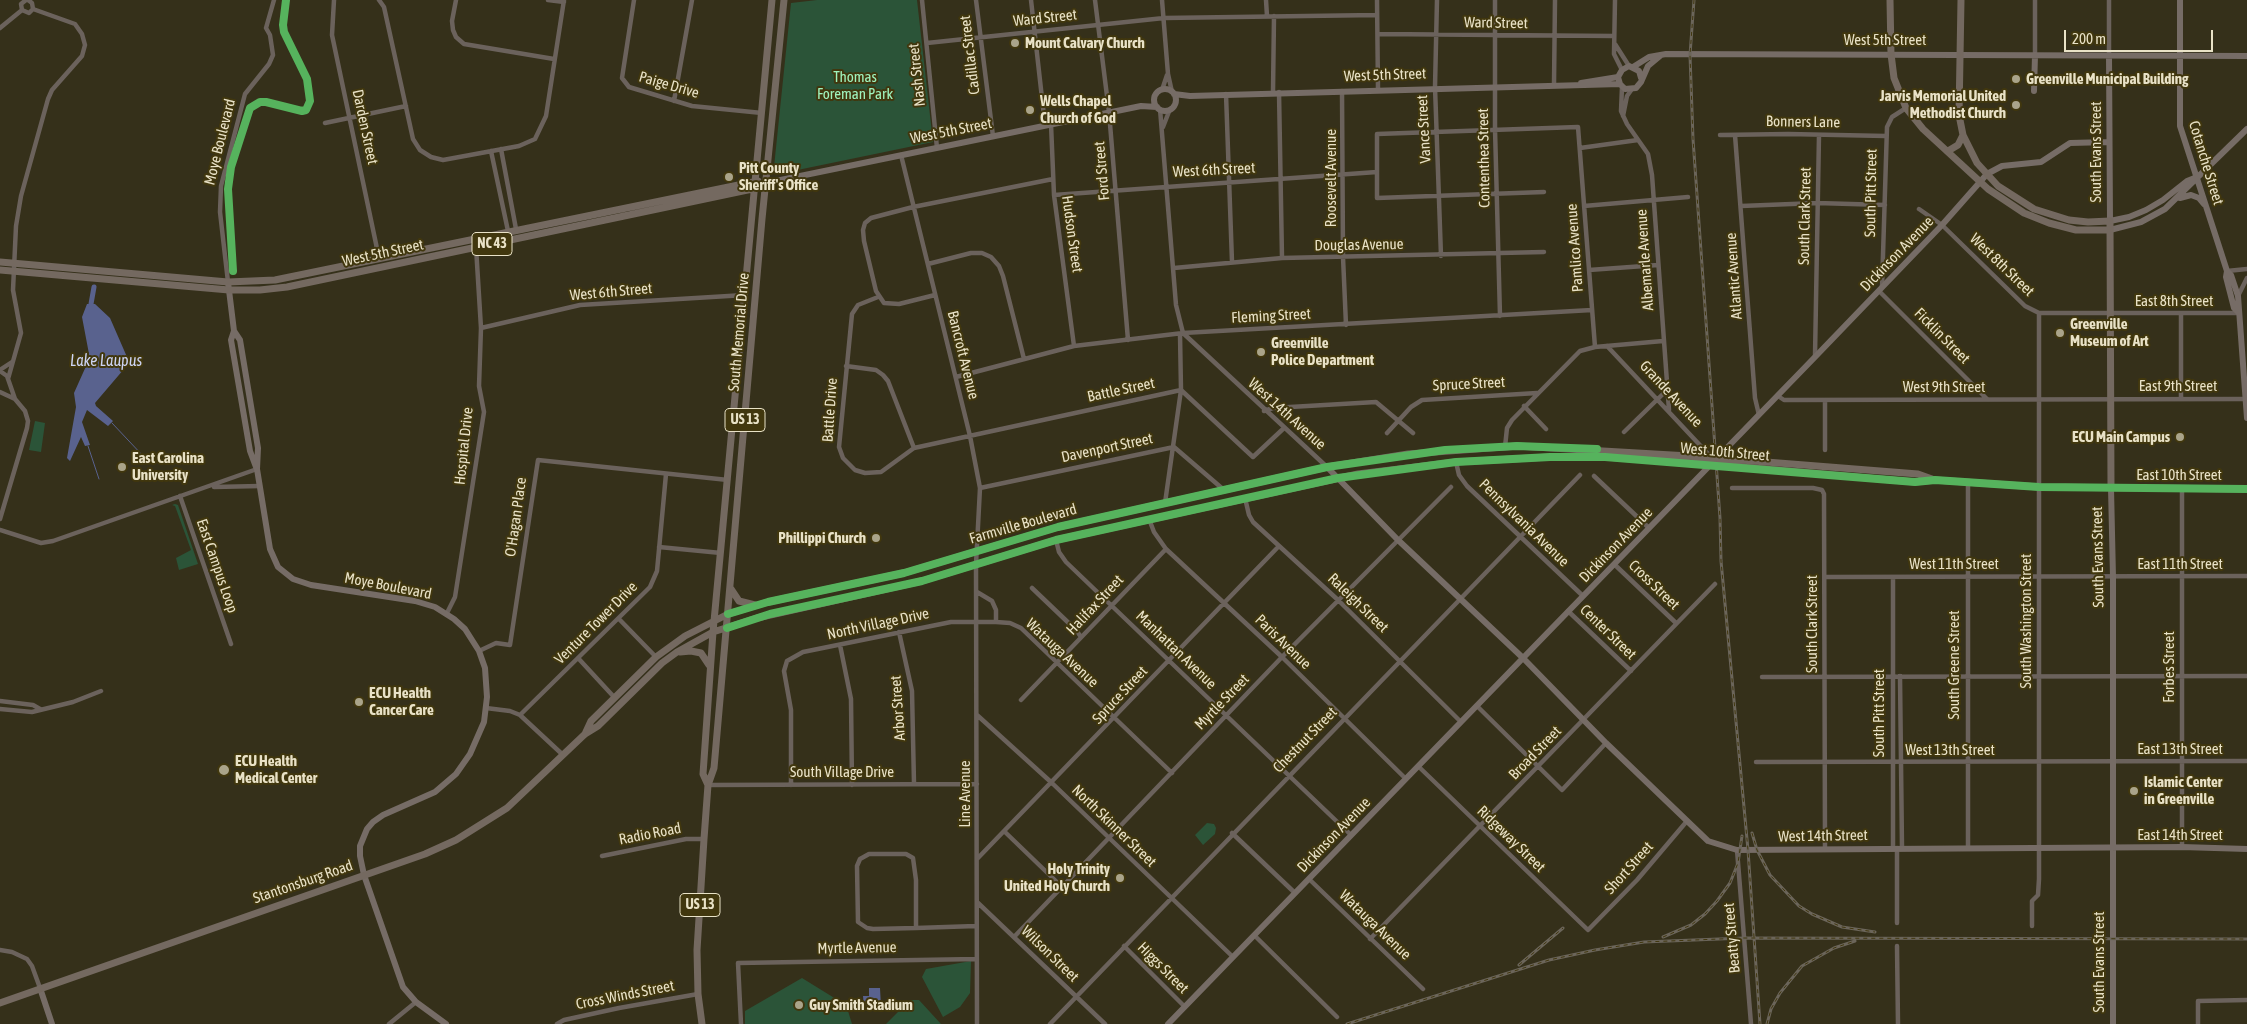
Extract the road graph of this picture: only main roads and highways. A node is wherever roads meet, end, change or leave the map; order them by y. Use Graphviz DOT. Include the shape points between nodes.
graph roads {
  1 [pos="772,0"];
  2 [pos="784,0"];
  3 [pos="1890,0"];
  4 [pos="1962,0"];
  5 [pos="2180,0"];
  6 [pos="1891,54"];
  7 [pos="1660,55"];
  8 [pos="1960,55"];
  9 [pos="2035,55"];
  10 [pos="2110,55"];
  11 [pos="2179,56"];
  12 [pos="2247,56"];
  13 [pos="1631,67"];
  14 [pos="1641,78"];
  15 [pos="1620,82"];
  16 [pos="2034,91"];
  17 [pos="1173,93"];
  18 [pos="1190,96"];
  19 [pos="1155,97"];
  20 [pos="1176,103"];
  21 [pos="1141,106"];
  22 [pos="1158,108"];
  23 [pos="2247,129"];
  24 [pos="1963,135"];
  25 [pos="2109,142"];
  26 [pos="1948,151"];
  27 [pos="1987,174"];
  28 [pos="2197,177"];
  29 [pos="756,181"];
  30 [pos="766,183"];
  31 [pos="1981,183"];
  32 [pos="755,190"];
  33 [pos="2176,200"];
  34 [pos="2206,207"];
  35 [pos="2110,221"];
  36 [pos="516,229"];
  37 [pos="2110,230"];
  38 [pos="455,243"];
  39 [pos="448,254"];
  40 [pos="0,262"];
  41 [pos="389,265"];
  42 [pos="0,270"];
  43 [pos="2227,271"];
  44 [pos="228,286"];
  45 [pos="2239,313"];
  46 [pos="2246,399"];
  47 [pos="2247,418"];
  48 [pos="1689,459"];
  49 [pos="1327,467"];
  50 [pos="1338,478"];
  51 [pos="2111,488"];
  52 [pos="2247,489"];
  53 [pos="730,589"];
  54 [pos="755,605"];
  55 [pos="728,614"];
  56 [pos="715,620"];
  57 [pos="727,628"];
  58 [pos="713,632"];
  59 [pos="677,652"];
  60 [pos="1522,658"];
  61 [pos="710,668"];
  62 [pos="1583,721"];
  63 [pos="585,734"];
  64 [pos="708,785"];
  65 [pos="2113,848"];
  66 [pos="2247,849"];
  67 [pos="364,875"];
  68 [pos="40,988"];
  69 [pos="0,1003"];
  70 [pos="52,1024"];
  71 [pos="446,1024"];
  72 [pos="702,1024"];
  73 [pos="1168,1024"];
  74 [pos="2113,1024"];
  1 -- 29 [label="main road, South Memorial Drive / US 13"];
  2 -- 30 [label="main road, South Memorial Drive / US 13"];
  3 -- 6 [label="main road"];
  4 -- 8 [label="main road"];
  5 -- 11 [label="main road, Cotanche Street"];
  6 -- 7 [label="main road, West 5th Street"];
  6 -- 8 [label="main road, West 5th Street"];
  6 -- 26 [label="main road" via="1894,78 1906,108 1923,129"];
  7 -- 13 [label="main road, West 5th Street"];
  7 -- 14 [label="main road"];
  8 -- 9 [label="main road, West 5th Street"];
  8 -- 24 [label="main road" via="1959,115"];
  9 -- 10 [label="main road, West 5th Street"];
  9 -- 16 [label="main road"];
  10 -- 11 [label="main road, West 5th Street"];
  10 -- 25 [label="main road, South Evans Street"];
  11 -- 12 [label="main road, West 5th Street"];
  11 -- 28 [label="main road, Cotanche Street" via="2180,126"];
  13 -- 14 [label="main road" via="1639,71"];
  13 -- 15 [label="main road" via="1622,70"];
  14 -- 15 [label="main road" via="1639,85 1632,89"];
  15 -- 18 [label="main road, West 5th Street"];
  17 -- 18 [label="main road, West 5th Street"];
  17 -- 19 [label="main road" via="1162,90"];
  17 -- 20 [label="main road"];
  18 -- 20 [label="main road, West 5th Street"];
  19 -- 21 [label="main road, West 5th Street"];
  19 -- 22 [label="main road"];
  20 -- 22 [label="main road" via="1170,109"];
  21 -- 22 [label="main road, West 5th Street"];
  21 -- 30 [label="main road, West 5th Street"];
  23 -- 28 [label="main road"];
  24 -- 26 [label="main road" via="1958,145"];
  24 -- 27 [label="main road"];
  25 -- 27 [label="main road" via="2070,143 2041,162 2002,166"];
  25 -- 35 [label="main road, South Evans Street"];
  26 -- 31 [label="main road"];
  27 -- 31 [label="main road, Dickinson Avenue"];
  27 -- 35 [label="main road" via="2011,196 2037,210 2069,220"];
  28 -- 33 [label="main road"];
  28 -- 34 [label="main road, Cotanche Street"];
  28 -- 35 [label="main road" via="2146,210"];
  29 -- 30 [label="main road, West 5th Street / NC 43"];
  29 -- 32 [label="main road, South Memorial Drive / US 13"];
  29 -- 36 [label="main road, West 5th Street / NC 43"];
  30 -- 32 [label="main road, West 5th Street"];
  30 -- 53 [label="main road, South Memorial Drive / US 13"];
  31 -- 37 [label="main road" via="2015,208 2040,221 2076,230"];
  31 -- 60 [label="main road, Dickinson Avenue"];
  32 -- 39 [label="main road, West 5th Street / NC 43"];
  32 -- 56 [label="main road, South Memorial Drive / US 13"];
  33 -- 34 [label="main road" via="2191,195 2199,198"];
  33 -- 37 [label="main road" via="2149,218"];
  34 -- 43 [label="main road, Cotanche Street"];
  35 -- 37 [label="main road, South Evans Street"];
  36 -- 38 [label="main road, West 5th Street / NC 43"];
  36 -- 39 [label="main road" via="514,235 463,247"];
  37 -- 51 [label="main road, South Evans Street"];
  38 -- 41 [label="main road"];
  38 -- 44 [label="main road, West 5th Street / NC 43" via="275,280"];
  39 -- 41 [label="main road, West 5th Street / NC 43"];
  40 -- 44 [label="main road, West 5th Street / NC 43"];
  41 -- 44 [label="main road, West 5th Street / NC 43" via="287,287 260,290"];
  42 -- 44 [label="main road, West 5th Street / NC 43"];
  43 -- 45 [label="main road, Cotanche Street" via="2238,296"];
  43 -- 45 [label="main road, Cotanche Street" via="2232,301"];
  44 -- 67 [label="main road, Moye Boulevard" via="234,331 231,340 250,451 257,469 270,550 278,567 300,582 311,585 415,600 447,613 465,629 486,668 486,708 476,745 456,774 436,792 383,816 367,829 360,846"];
  45 -- 46 [label="main road, Cotanche Street"];
  46 -- 47 [label="main road, Cotanche Street"];
  48 -- 49 [label="main road, West 10th Street" via="1572,448 1504,447 1408,454"];
  48 -- 50 [label="main road, West 10th Street" via="1578,457 1456,462"];
  48 -- 51 [label="main road, West 10th Street, bridge" via="1915,482 1935,480"];
  49 -- 50 [label="main road, West 14th Avenue"];
  49 -- 54 [label="main road, Farmville Boulevard" via="1058,527 904,573"];
  50 -- 57 [label="main road, Farmville Boulevard" via="1056,540 922,581 770,614"];
  50 -- 60 [label="main road, West 14th Avenue"];
  51 -- 52 [label="main road, East 10th Street"];
  51 -- 65 [label="main road, South Evans Street"];
  53 -- 54 [label="main road" via="739,600"];
  53 -- 55 [label="main road, South Memorial Drive / US 13"];
  54 -- 55 [label="main road, Farmville Boulevard"];
  55 -- 56 [label="main road, Stantonsburg Road"];
  55 -- 57 [label="main road, South Memorial Drive / US 13"];
  56 -- 58 [label="main road, South Memorial Drive / US 13"];
  56 -- 63 [label="main road, Stantonsburg Road" via="656,657 590,721"];
  57 -- 58 [label="main road, Stantonsburg Road"];
  57 -- 64 [label="main road, South Memorial Drive / US 13" via="714,774"];
  58 -- 59 [label="main road, Stantonsburg Road"];
  58 -- 61 [label="main road, South Memorial Drive / US 13"];
  59 -- 61 [label="main road" via="701,653"];
  59 -- 63 [label="main road, Stantonsburg Road" via="598,726"];
  60 -- 62 [label="main road, West 14th Avenue"];
  60 -- 73 [label="main road, Dickinson Avenue"];
  61 -- 64 [label="main road, South Memorial Drive / US 13" via="703,774"];
  62 -- 65 [label="main road, West 14th Street" via="1708,841 1737,850"];
  63 -- 67 [label="main road, Stantonsburg Road" via="507,808 472,831 425,854"];
  64 -- 72 [label="main road, South Memorial Drive / US 13" via="697,941"];
  65 -- 66 [label="main road, East 14th Street"];
  65 -- 74 [label="main road, South Evans Street"];
  67 -- 68 [label="main road, Stantonsburg Road"];
  67 -- 71 [label="main road, Moye Boulevard" via="402,987"];
  68 -- 69 [label="main road, Stantonsburg Road"];
  68 -- 70 [label="main road"];
}
